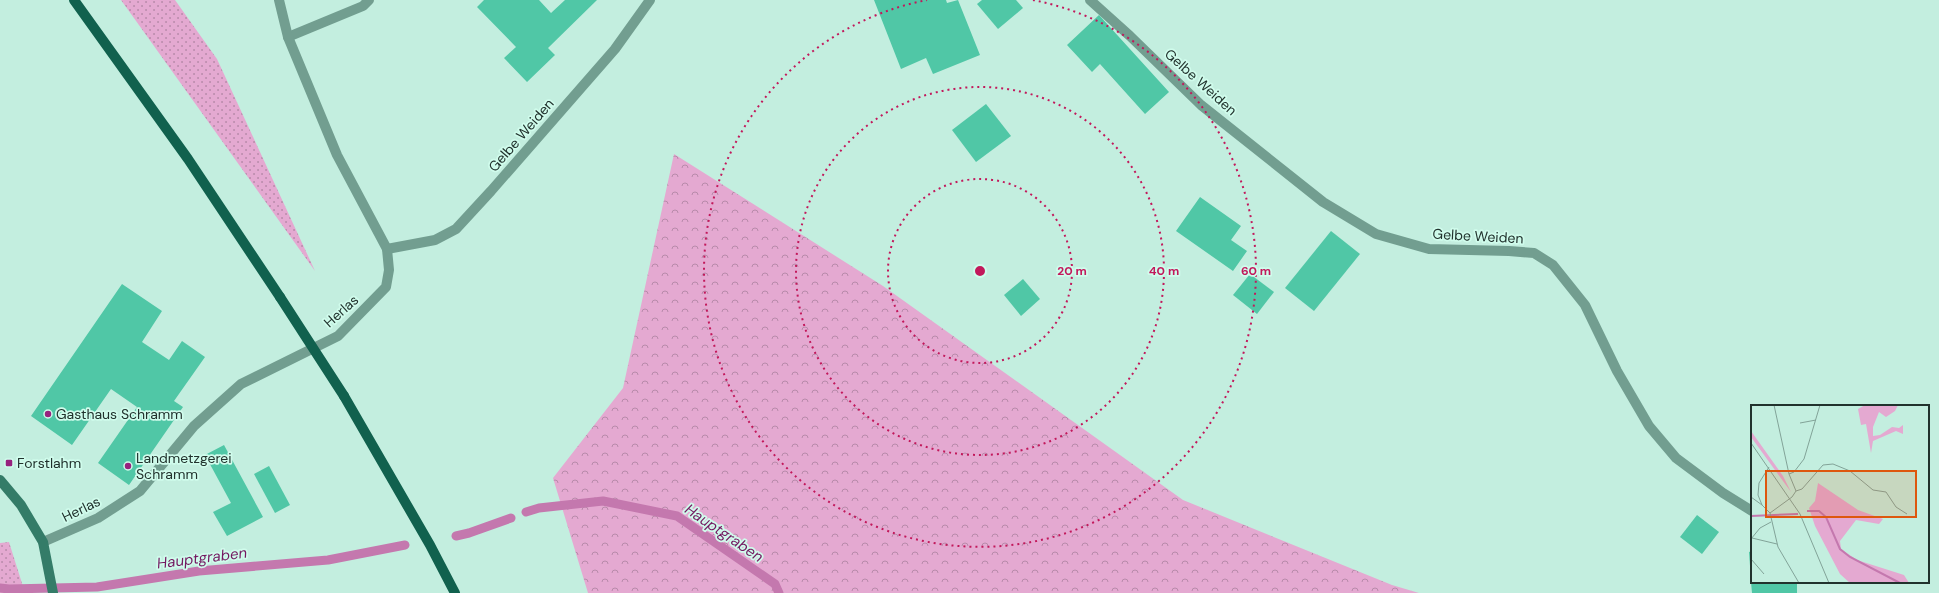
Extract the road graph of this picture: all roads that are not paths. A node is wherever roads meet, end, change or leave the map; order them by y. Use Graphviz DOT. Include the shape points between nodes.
graph roads {
  1 [pos="74,0"];
  2 [pos="279,0"];
  3 [pos="369,0"];
  4 [pos="650,0"];
  5 [pos="1090,0"];
  6 [pos="288,37"];
  7 [pos="387,249"];
  8 [pos="0,480"];
  9 [pos="1751,509"];
  10 [pos="43,542"];
  11 [pos="53,593"];
  12 [pos="455,593"];
  1 -- 12 [label="main road, bridge" via="188,159 344,396"];
  2 -- 6 [label="street, Herlas"];
  3 -- 6 [label="street" via="363,6"];
  4 -- 7 [label="street, Gelbe Weiden" via="615,49 456,229 435,240"];
  5 -- 9 [label="street, Gelbe Weiden" via="1201,105 1323,202 1376,234 1429,249 1534,253 1553,265 1585,305 1617,371 1649,426 1676,458 1723,493"];
  6 -- 7 [label="street, Herlas" via="337,155"];
  7 -- 10 [label="street, Herlas" via="389,270 386,287 338,336 242,384 194,426 140,491 98,518"];
  8 -- 10 [label="street" via="21,505"];
  10 -- 11 [label="street"];
}
